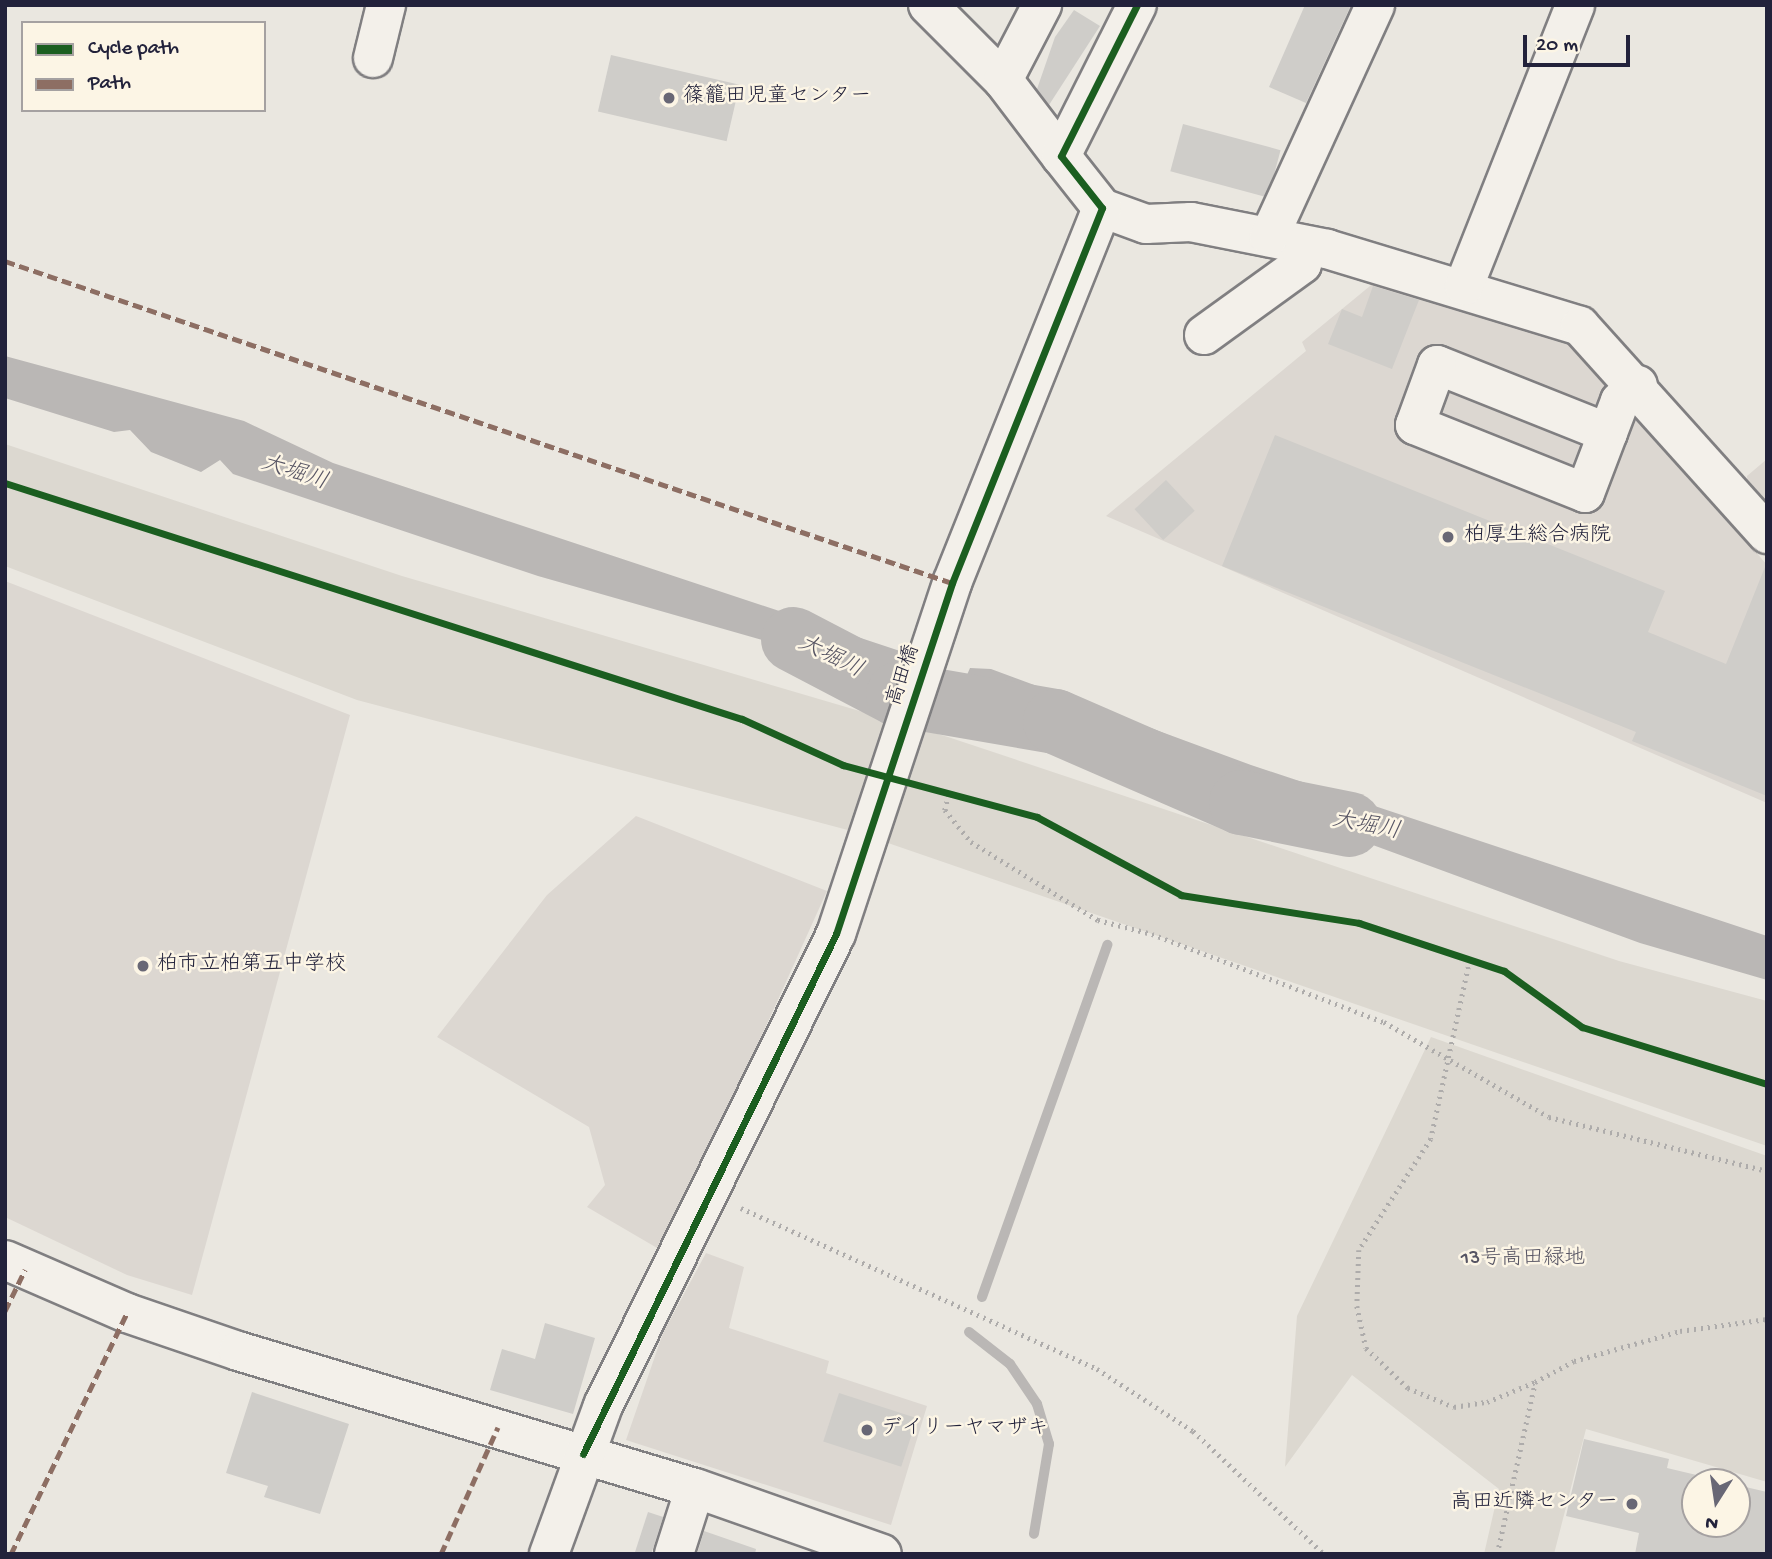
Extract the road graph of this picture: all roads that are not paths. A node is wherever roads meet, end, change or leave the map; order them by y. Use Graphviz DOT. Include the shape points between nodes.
graph roads {
  1 [pos="386,5"];
  2 [pos="928,5"];
  3 [pos="1042,5"];
  4 [pos="1137,5"];
  5 [pos="1375,5"];
  6 [pos="1575,5"];
  7 [pos="373,58"];
  8 [pos="1003,80"];
  9 [pos="1060,156"];
  10 [pos="1102,208"];
  11 [pos="1287,241"];
  12 [pos="1464,286"];
  13 [pos="1204,335"];
  14 [pos="1638,385"];
  15 [pos="1608,433"];
  16 [pos="1767,534"];
  17 [pos="5,1260"];
  18 [pos="583,1454"];
  19 [pos="695,1488"];
  20 [pos="549,1554"];
  21 [pos="674,1554"];
  22 [pos="883,1554"];
  1 -- 7 [label="street"];
  2 -- 8 [label="street"];
  3 -- 8 [label="street"];
  4 -- 9 [label="street"];
  5 -- 11 [label="street"];
  6 -- 12 [label="street"];
  8 -- 9 [label="street"];
  9 -- 10 [label="street"];
  10 -- 11 [label="street" via="1146,224 1191,222"];
  10 -- 18 [label="street, 高田橋" via="953,583 836,934"];
  11 -- 12 [label="street"];
  11 -- 13 [label="street" via="1302,264"];
  12 -- 14 [label="street" via="1580,326"];
  14 -- 15 [label="street" via="1620,401"];
  14 -- 16 [label="street"];
  15 -- 15 [label="street" via="1585,493 1415,425 1437,365"];
  17 -- 18 [label="street" via="127,1313 238,1351"];
  18 -- 19 [label="street"];
  18 -- 20 [label="street, 高田橋"];
  19 -- 21 [label="street"];
  19 -- 22 [label="street"];
}
